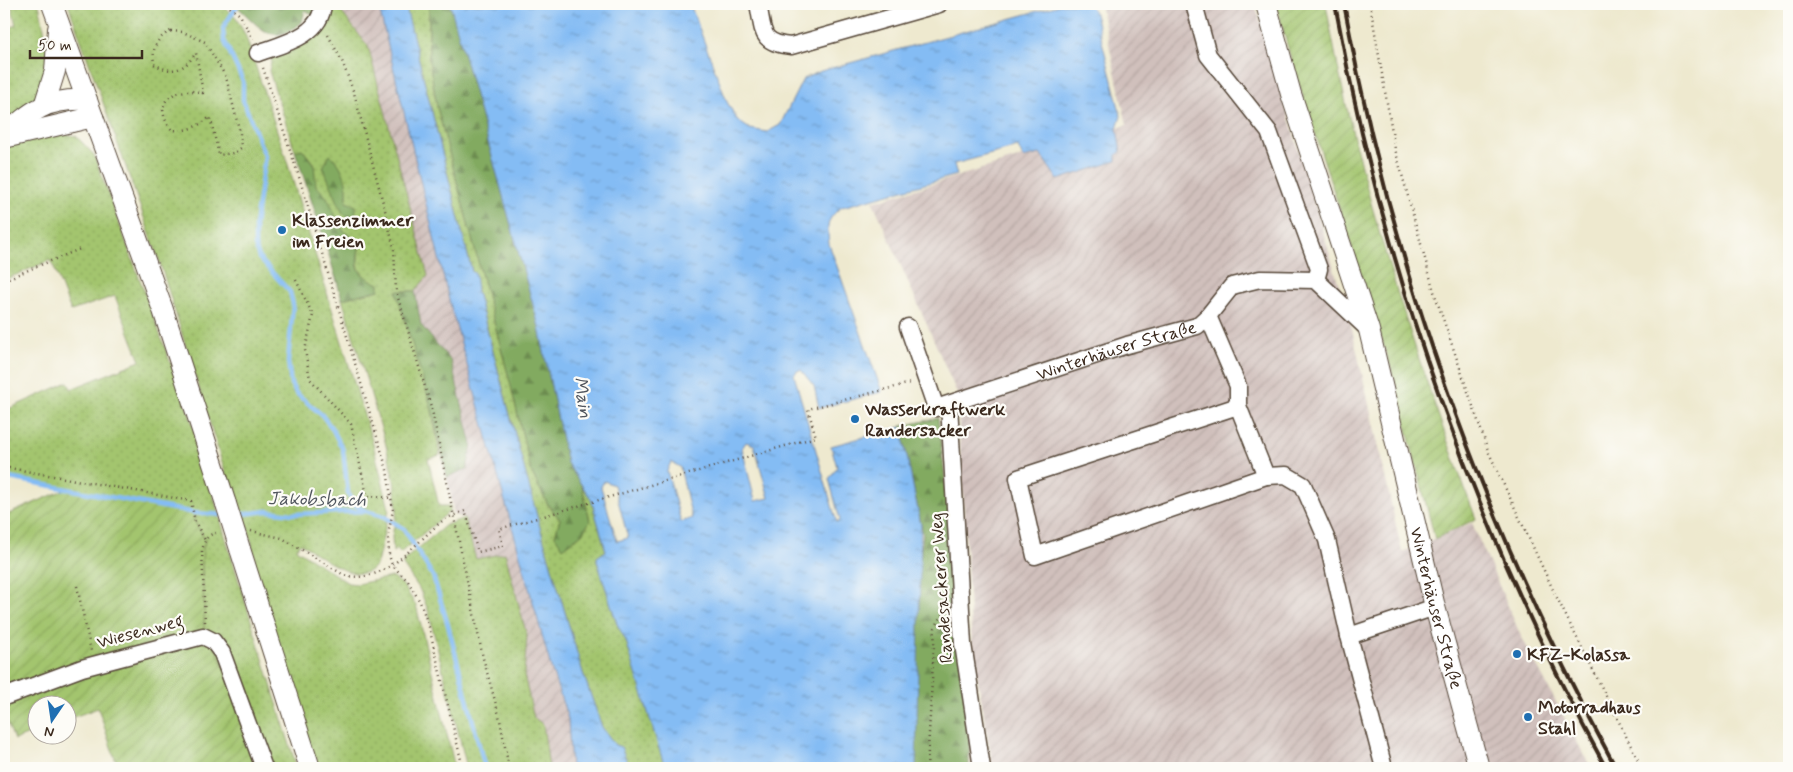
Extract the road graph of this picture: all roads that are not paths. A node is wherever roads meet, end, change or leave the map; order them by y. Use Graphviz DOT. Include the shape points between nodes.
graph roads {
  1 [pos="758,4"];
  2 [pos="940,4"];
  3 [pos="1194,4"];
  4 [pos="1266,4"];
  5 [pos="321,12"];
  6 [pos="56,13"];
  7 [pos="258,53"];
  8 [pos="44,106"];
  9 [pos="90,108"];
  10 [pos="4,137"];
  11 [pos="1316,280"];
  12 [pos="1208,316"];
  13 [pos="908,327"];
  14 [pos="1369,330"];
  15 [pos="949,404"];
  16 [pos="1238,406"];
  17 [pos="1266,476"];
  18 [pos="1435,608"];
  19 [pos="1349,636"];
  20 [pos="4,697"];
  21 [pos="264,768"];
  22 [pos="310,768"];
  23 [pos="982,768"];
  24 [pos="1384,768"];
  25 [pos="1479,768"];
  1 -- 2 [label="street" via="765,35 774,44 791,46"];
  3 -- 11 [label="street" via="1208,55 1269,132 1319,269"];
  4 -- 14 [label="main road, Winterhäuser Straße" via="1291,94"];
  5 -- 7 [label="street" via="311,29 294,40"];
  6 -- 8 [label="main road" via="55,71"];
  6 -- 9 [label="main road"];
  8 -- 9 [label="main road" via="59,100"];
  8 -- 10 [label="main road" via="23,118"];
  9 -- 10 [label="main road"];
  9 -- 22 [label="main road, bridge" via="163,310"];
  11 -- 12 [label="street, Winterhäuser Straße" via="1260,279 1232,286"];
  11 -- 14 [label="street"];
  12 -- 15 [label="street, Winterhäuser Straße" via="1196,326 1127,345"];
  12 -- 16 [label="street" via="1238,386"];
  13 -- 15 [label="street" via="936,408"];
  14 -- 18 [label="main road, Winterhäuser Straße"];
  15 -- 23 [label="street, Randesackerer Weg" via="963,644"];
  16 -- 17 [label="street"];
  16 -- 17 [label="street" via="1018,478 1035,556"];
  17 -- 19 [label="street" via="1286,475 1304,484 1327,540"];
  18 -- 19 [label="street"];
  18 -- 25 [label="main road, Winterhäuser Straße"];
  19 -- 24 [label="street"];
  20 -- 21 [label="street, Wiesenweg" via="94,664 203,636 222,653"];
}
